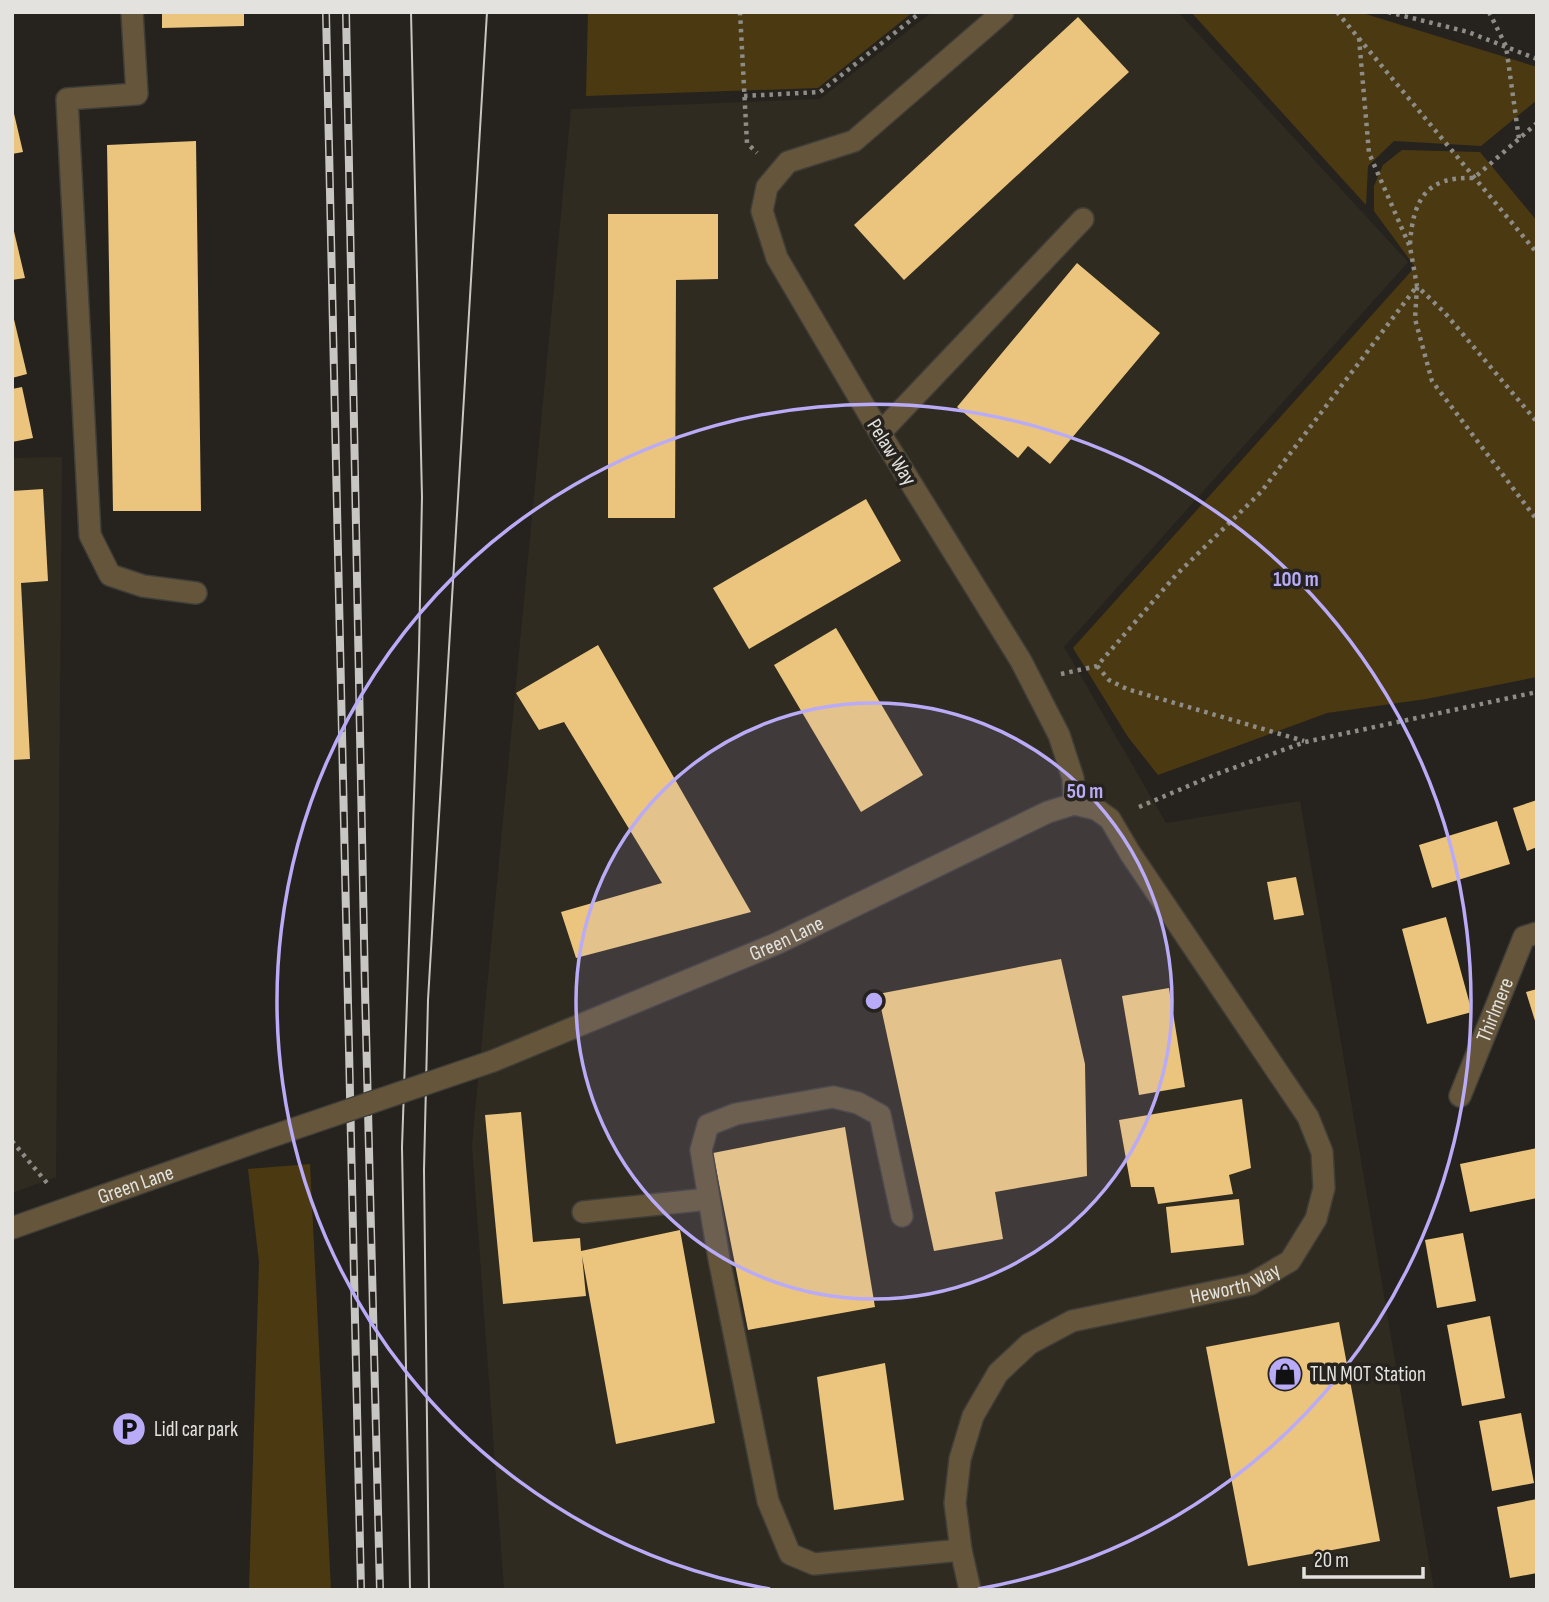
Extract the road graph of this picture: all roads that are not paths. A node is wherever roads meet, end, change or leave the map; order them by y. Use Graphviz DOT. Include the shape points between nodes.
graph roads {
  1 [pos="132,12"];
  2 [pos="1003,12"];
  3 [pos="1083,219"];
  4 [pos="880,433"];
  5 [pos="196,593"];
  6 [pos="1074,804"];
  7 [pos="1537,933"];
  8 [pos="1460,1096"];
  9 [pos="709,1199"];
  10 [pos="583,1212"];
  11 [pos="902,1216"];
  12 [pos="12,1228"];
  13 [pos="961,1550"];
  14 [pos="970,1590"];
  1 -- 5 [label="street" via="137,94 67,99 90,535 110,575 143,586"];
  2 -- 4 [label="street, Pelaw Way" via="854,141 788,162 767,187 762,211 777,258"];
  3 -- 4 [label="street"];
  4 -- 6 [label="street, Pelaw Way" via="1021,661 1059,735 1073,778"];
  6 -- 12 [label="street, Green Lane, bridge" via="1048,812 778,943 493,1061"];
  6 -- 13 [label="street, Heworth Way" via="1096,808 1110,819 1308,1117 1322,1152 1324,1188 1317,1219 1290,1261 1251,1284 1072,1321 1029,1344 998,1373 973,1416 960,1459 955,1503"];
  7 -- 8 [label="street, Thirlmere" via="1524,937"];
  9 -- 10 [label="street"];
  9 -- 11 [label="street" via="701,1150 708,1125 736,1114 833,1097 880,1115"];
  9 -- 13 [label="street" via="768,1501 790,1554 814,1564"];
  13 -- 14 [label="street, Heworth Way"];
}
